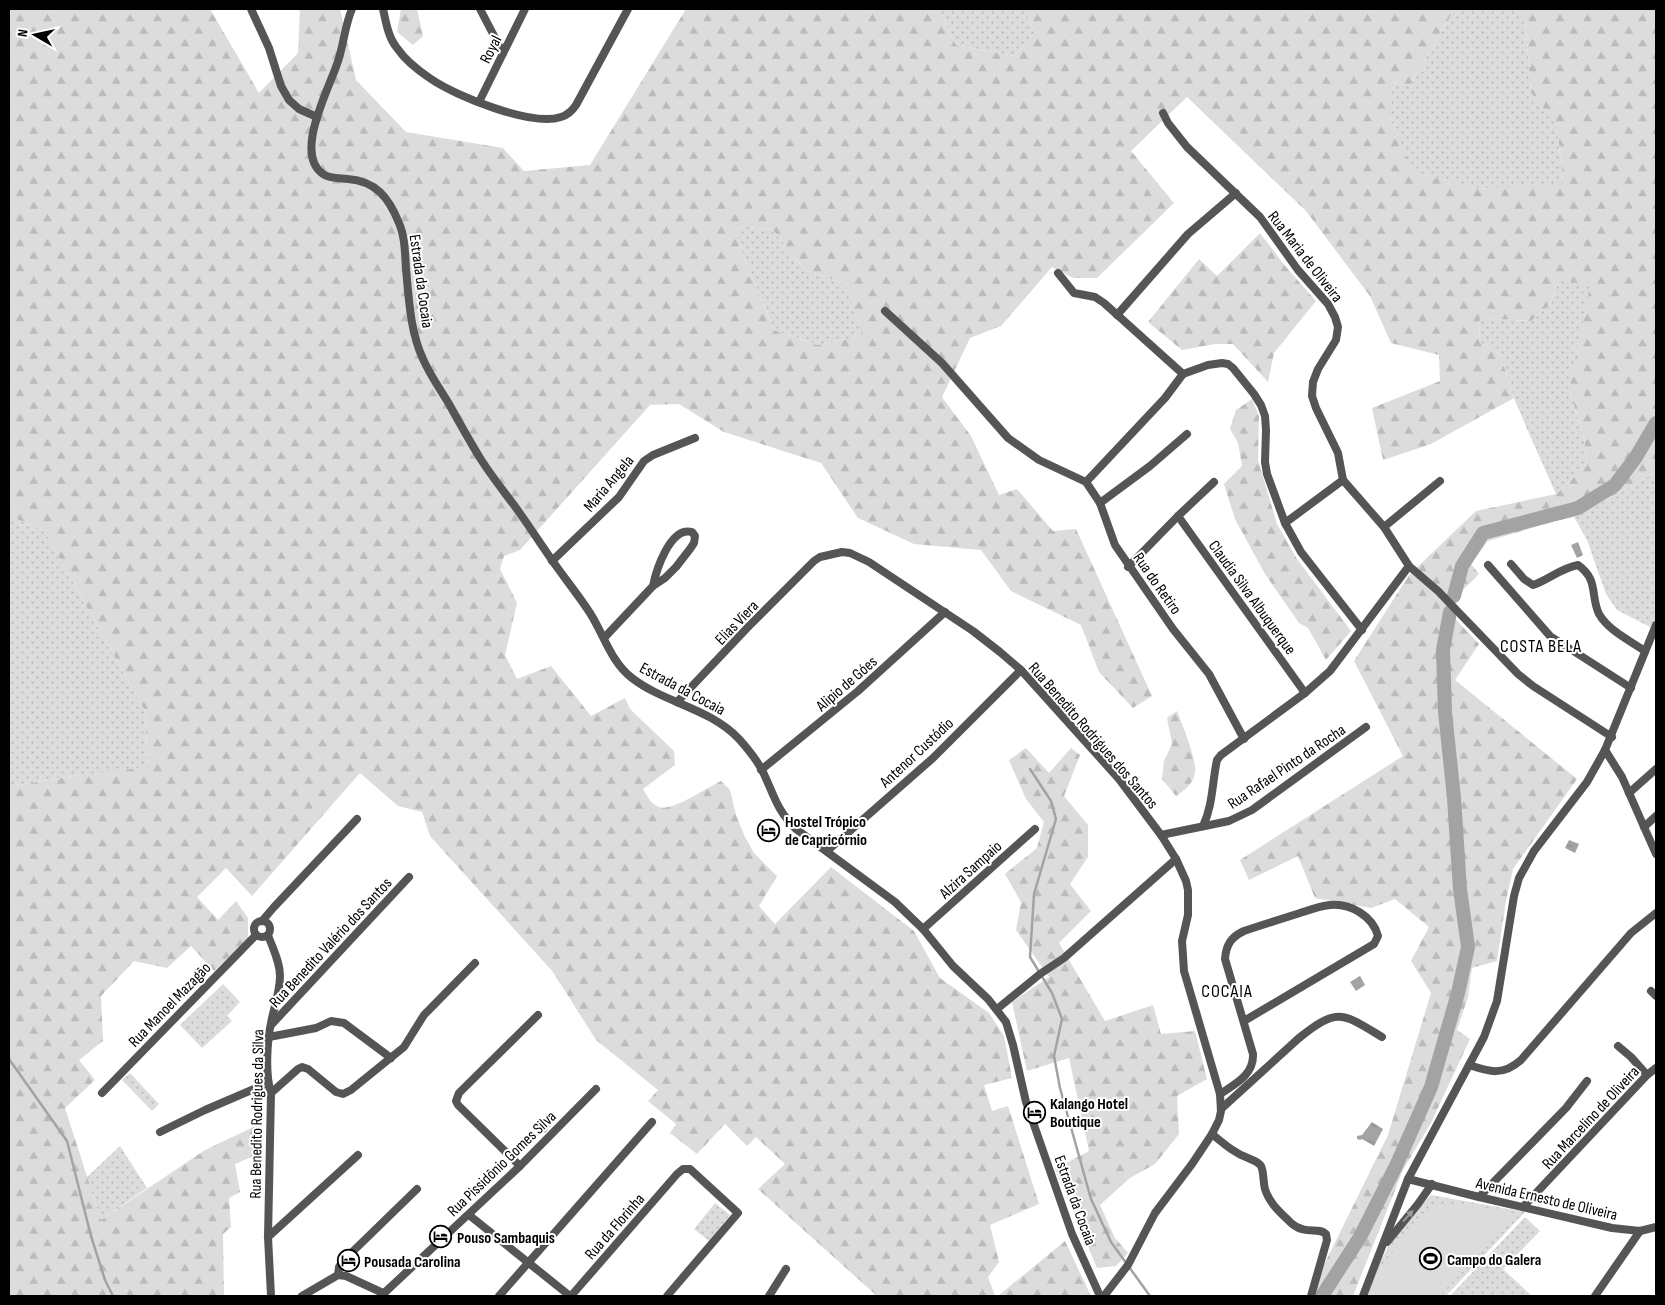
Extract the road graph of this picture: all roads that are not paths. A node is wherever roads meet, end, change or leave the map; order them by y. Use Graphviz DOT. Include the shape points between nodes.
graph roads {
  1 [pos="251,9"];
  2 [pos="352,9"];
  3 [pos="383,9"];
  4 [pos="480,9"];
  5 [pos="525,9"];
  6 [pos="628,9"];
  7 [pos="503,53"];
  8 [pos="479,102"];
  9 [pos="1163,113"];
  10 [pos="317,117"];
  11 [pos="1236,193"];
  12 [pos="1058,273"];
  13 [pos="885,311"];
  14 [pos="1117,315"];
  15 [pos="1183,374"];
  16 [pos="1188,434"];
  17 [pos="695,438"];
  18 [pos="1343,480"];
  19 [pos="1440,480"];
  20 [pos="1086,482"];
  21 [pos="1214,482"];
  22 [pos="1100,503"];
  23 [pos="1178,516"];
  24 [pos="1285,523"];
  25 [pos="1384,527"];
  26 [pos="552,561"];
  27 [pos="1510,564"];
  28 [pos="1488,565"];
  29 [pos="1128,566"];
  30 [pos="1409,566"];
  31 [pos="653,586"];
  32 [pos="945,612"];
  33 [pos="1656,625"];
  34 [pos="1362,630"];
  35 [pos="604,638"];
  36 [pos="1645,650"];
  37 [pos="1020,670"];
  38 [pos="1631,688"];
  39 [pos="1305,693"];
  40 [pos="677,702"];
  41 [pos="1366,728"];
  42 [pos="1612,737"];
  43 [pos="1244,739"];
  44 [pos="1605,750"];
  45 [pos="1656,769"];
  46 [pos="762,770"];
  47 [pos="1629,793"];
  48 [pos="1656,816"];
  49 [pos="357,820"];
  50 [pos="1203,826"];
  51 [pos="1644,827"];
  52 [pos="1035,830"];
  53 [pos="1161,835"];
  54 [pos="827,851"];
  55 [pos="1656,854"];
  56 [pos="1176,859"];
  57 [pos="409,877"];
  58 [pos="1656,913"];
  59 [pos="262,921"];
  60 [pos="924,929"];
  61 [pos="256,934"];
  62 [pos="268,935"];
  63 [pos="475,963"];
  64 [pos="997,1009"];
  65 [pos="538,1015"];
  66 [pos="1244,1021"];
  67 [pos="270,1025"];
  68 [pos="269,1037"];
  69 [pos="1382,1037"];
  70 [pos="1618,1046"];
  71 [pos="391,1058"];
  72 [pos="1468,1065"];
  73 [pos="1656,1068"];
  74 [pos="1647,1075"];
  75 [pos="1587,1081"];
  76 [pos="268,1083"];
  77 [pos="596,1089"];
  78 [pos="102,1092"];
  79 [pos="271,1093"];
  80 [pos="1220,1094"];
  81 [pos="1221,1109"];
  82 [pos="652,1122"];
  83 [pos="160,1132"];
  84 [pos="1212,1134"];
  85 [pos="358,1155"];
  86 [pos="520,1166"];
  87 [pos="1408,1179"];
  88 [pos="1432,1184"];
  89 [pos="417,1189"];
  90 [pos="1480,1197"];
  91 [pos="1523,1207"];
  92 [pos="469,1215"];
  93 [pos="1656,1227"];
  94 [pos="1640,1231"];
  95 [pos="268,1238"];
  96 [pos="1383,1247"];
  97 [pos="529,1264"];
  98 [pos="786,1269"];
  99 [pos="338,1275"];
  100 [pos="382,1294"];
  101 [pos="271,1296"];
  102 [pos="302,1296"];
  103 [pos="500,1296"];
  104 [pos="570,1296"];
  105 [pos="667,1296"];
  106 [pos="769,1296"];
  107 [pos="1100,1296"];
  108 [pos="1104,1296"];
  109 [pos="1311,1296"];
  110 [pos="1363,1296"];
  111 [pos="1595,1296"];
  1 -- 10 [label="street" via="289,100 299,109"];
  2 -- 10 [label="street, Estrada da Cocaia" via="336,68"];
  3 -- 8 [label="street" via="389,35 412,65 431,79"];
  4 -- 7 [label="street"];
  5 -- 7 [label="street, Royal"];
  6 -- 8 [label="street" via="570,113 553,119 533,118"];
  7 -- 8 [label="street, Royal"];
  9 -- 11 [label="street, Rua Maria de Oliveira" via="1187,147"];
  10 -- 26 [label="street, Estrada da Cocaia" via="312,136 312,156 317,168 331,177 368,183 386,199 402,231 410,314 423,359 480,459"];
  11 -- 14 [label="street" via="1188,234"];
  11 -- 18 [label="street, Rua Maria de Oliveira" via="1260,217 1335,317 1338,327 1336,340 1318,369 1312,396 1338,453"];
  12 -- 14 [label="street" via="1074,293 1099,299"];
  13 -- 20 [label="street" via="942,363 1008,438 1039,460"];
  14 -- 15 [label="street"];
  15 -- 20 [label="street" via="1165,398"];
  15 -- 24 [label="street" via="1218,363 1228,364 1254,394 1265,416 1267,474"];
  16 -- 22 [label="street"];
  17 -- 26 [label="street, Maria Angela" via="644,461 619,497"];
  18 -- 24 [label="street"];
  18 -- 25 [label="street"];
  19 -- 25 [label="street"];
  20 -- 22 [label="street, Rua do Retiro"];
  21 -- 23 [label="street"];
  22 -- 29 [label="street, Rua do Retiro" via="1115,545"];
  23 -- 29 [label="street"];
  23 -- 39 [label="street, Claudia Silva Albuquerque"];
  24 -- 34 [label="street" via="1301,552"];
  25 -- 30 [label="street"];
  26 -- 35 [label="street, Estrada da Cocaia"];
  27 -- 36 [label="street" via="1532,585 1567,567 1578,565 1591,577 1599,612 1608,626"];
  28 -- 38 [label="street" via="1550,636"];
  29 -- 43 [label="street, Rua do Retiro" via="1209,674"];
  30 -- 34 [label="street"];
  30 -- 42 [label="street" via="1438,591 1518,674"];
  31 -- 31 [label="street" via="666,578 690,549 695,536 692,532 684,532 673,540 656,572"];
  31 -- 35 [label="street"];
  32 -- 37 [label="street, Rua Benedito Rodrigues dos Santos"];
  32 -- 40 [label="street, Rua Benedito Rodrigues dos Santos" via="858,556 842,552 820,557 742,632"];
  32 -- 46 [label="street, Alipio de Góes" via="858,691"];
  33 -- 36 [label="street"];
  34 -- 39 [label="street" via="1330,671"];
  35 -- 40 [label="street, Estrada da Cocaia" via="613,656 632,678"];
  36 -- 38 [label="street"];
  37 -- 53 [label="street, Rua Benedito Rodrigues dos Santos" via="1118,778"];
  37 -- 54 [label="street, Antenor Custódio" via="933,758"];
  38 -- 42 [label="street"];
  39 -- 43 [label="street"];
  40 -- 46 [label="street, Estrada da Cocaia" via="723,725 738,738"];
  41 -- 50 [label="street, Rua Rafael Pinto da Rocha" via="1252,810 1229,821"];
  42 -- 44 [label="street"];
  43 -- 50 [label="street" via="1217,760 1212,800"];
  44 -- 47 [label="street"];
  44 -- 72 [label="street" via="1518,878 1497,1001 1484,1037"];
  45 -- 47 [label="street"];
  46 -- 54 [label="street, Estrada da Cocaia" via="785,819"];
  47 -- 51 [label="street"];
  48 -- 51 [label="street"];
  49 -- 59 [label="street"];
  50 -- 53 [label="street, Rua Rafael Pinto da Rocha"];
  51 -- 55 [label="street"];
  52 -- 60 [label="street, Alzira Sampaio"];
  53 -- 56 [label="street, Rua Benedito Rodrigues dos Santos"];
  54 -- 60 [label="street, Estrada da Cocaia" via="895,902"];
  56 -- 64 [label="street" via="1064,958"];
  56 -- 80 [label="street, Rua Benedito Rodrigues dos Santos" via="1188,890 1188,915 1182,941 1184,971"];
  57 -- 67 [label="street, Rua Benedito Valério dos Santos"];
  58 -- 72 [label="street" via="1631,933 1513,1067 1495,1071"];
  59 -- 61 [label="street" via="254,927"];
  59 -- 62 [label="street" via="270,926"];
  60 -- 64 [label="street, Estrada da Cocaia" via="953,966"];
  61 -- 62 [label="street" via="260,938"];
  61 -- 78 [label="street, Rua Manoel Mazagão"];
  62 -- 67 [label="street, Rua Benedito Rodrigues da Silva" via="280,976"];
  63 -- 71 [label="street" via="424,1015 404,1047"];
  64 -- 107 [label="street, Estrada da Cocaia" via="1006,1022 1026,1102 1072,1234"];
  65 -- 86 [label="street" via="458,1093 456,1101"];
  66 -- 66 [label="street" via="1225,959 1234,936 1244,930 1330,905 1356,910 1375,927 1378,936 1374,944"];
  66 -- 80 [label="street" via="1254,1061 1245,1076"];
  67 -- 68 [label="street, Rua Benedito Rodrigues da Silva"];
  68 -- 71 [label="street" via="340,1021"];
  68 -- 76 [label="street, Rua Benedito Rodrigues da Silva"];
  69 -- 81 [label="street" via="1344,1016 1333,1017 1299,1038"];
  70 -- 74 [label="street"];
  71 -- 79 [label="street" via="346,1093 336,1092 302,1067"];
  72 -- 87 [label="street"];
  73 -- 74 [label="street, Rua Marcelino de Oliveira"];
  74 -- 91 [label="street, Rua Marcelino de Oliveira"];
  75 -- 90 [label="street" via="1566,1108"];
  76 -- 79 [label="street, Rua Benedito Rodrigues da Silva"];
  76 -- 83 [label="street"];
  77 -- 86 [label="street, Rua Pissidônio Gomes Silva"];
  79 -- 95 [label="street, Rua Benedito Rodrigues da Silva"];
  80 -- 81 [label="street, Rua Benedito Rodrigues dos Santos"];
  81 -- 84 [label="street, Rua Benedito Rodrigues dos Santos"];
  82 -- 97 [label="street"];
  84 -- 108 [label="street, Rua Benedito Rodrigues dos Santos" via="1155,1213 1128,1265"];
  84 -- 109 [label="street" via="1240,1155 1259,1164 1270,1200 1293,1225 1305,1231 1320,1230 1326,1234"];
  85 -- 95 [label="street"];
  86 -- 92 [label="street, Rua Pissidônio Gomes Silva"];
  87 -- 88 [label="street, Avenida Ernesto de Oliveira"];
  87 -- 96 [label="street"];
  88 -- 90 [label="street, Avenida Ernesto de Oliveira"];
  96 -- 88 [label="street, one-way"];
  89 -- 99 [label="street" via="344,1261"];
  90 -- 91 [label="street, Avenida Ernesto de Oliveira"];
  91 -- 94 [label="street, Avenida Ernesto de Oliveira" via="1612,1228"];
  92 -- 97 [label="street"];
  92 -- 100 [label="street, Rua Pissidônio Gomes Silva"];
  93 -- 94 [label="street, Avenida Ernesto de Oliveira"];
  94 -- 111 [label="street"];
  95 -- 101 [label="street, Rua Benedito Rodrigues da Silva"];
  96 -- 110 [label="street"];
  97 -- 103 [label="street"];
  97 -- 104 [label="street"];
  98 -- 106 [label="street"];
  99 -- 100 [label="street"];
  99 -- 102 [label="street"];
  104 -- 105 [label="street, Rua da Florinha" via="677,1174 683,1169 690,1169 738,1213"];
}
